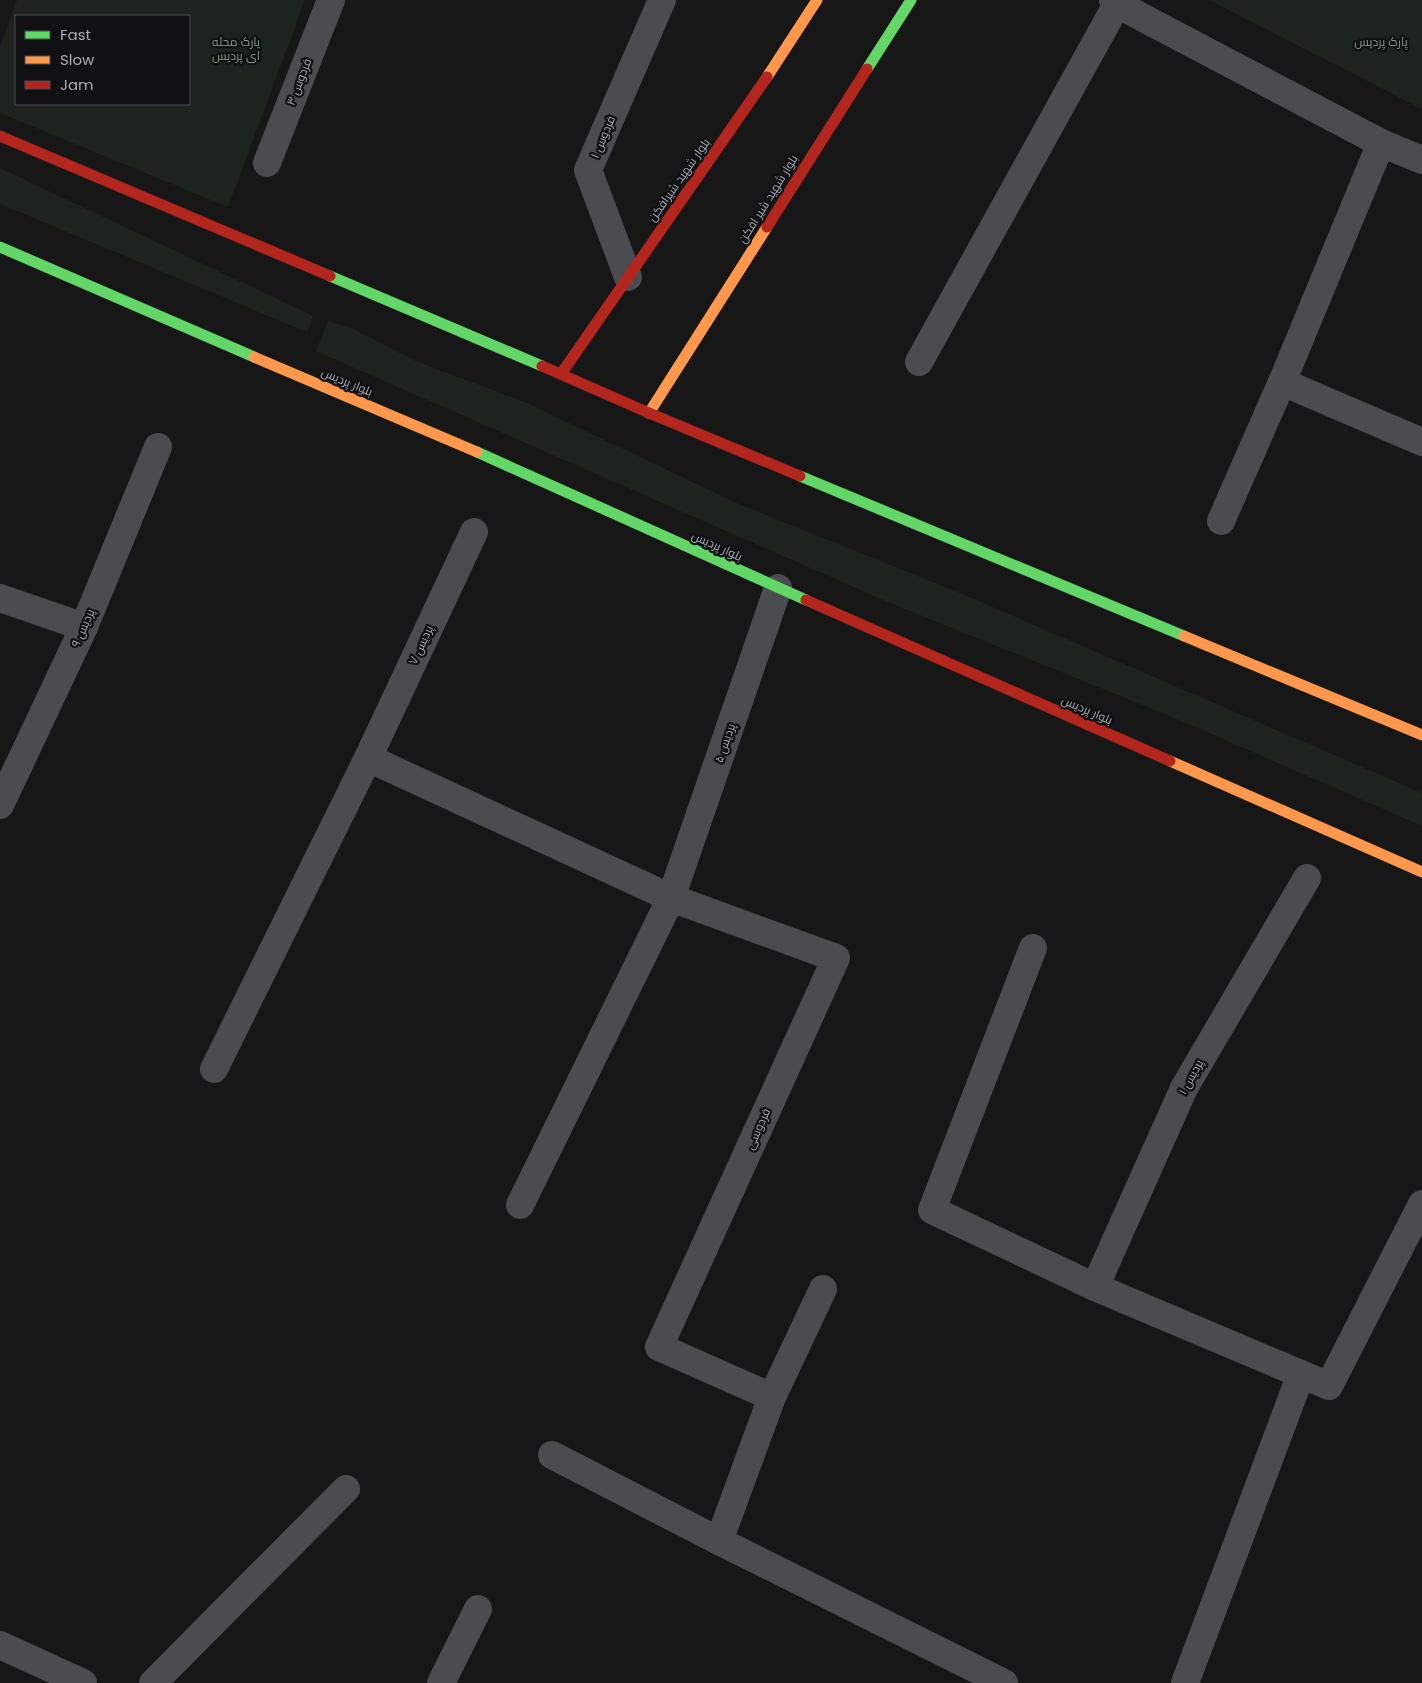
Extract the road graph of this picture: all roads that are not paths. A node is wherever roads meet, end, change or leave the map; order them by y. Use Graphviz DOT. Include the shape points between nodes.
graph roads {
  1 [pos="331,0"];
  2 [pos="662,0"];
  3 [pos="817,0"];
  4 [pos="911,0"];
  5 [pos="1115,2"];
  6 [pos="0,136"];
  7 [pos="1381,143"];
  8 [pos="1422,160"];
  9 [pos="267,163"];
  10 [pos="0,247"];
  11 [pos="628,276"];
  12 [pos="919,362"];
  13 [pos="561,374"];
  14 [pos="1282,382"];
  15 [pos="649,413"];
  16 [pos="1422,442"];
  17 [pos="158,447"];
  18 [pos="1221,522"];
  19 [pos="474,532"];
  20 [pos="778,588"];
  21 [pos="0,598"];
  22 [pos="84,627"];
  23 [pos="1422,735"];
  24 [pos="368,758"];
  25 [pos="0,805"];
  26 [pos="1422,872"];
  27 [pos="1307,878"];
  28 [pos="671,898"];
  29 [pos="1033,948"];
  30 [pos="214,1069"];
  31 [pos="1422,1204"];
  32 [pos="520,1205"];
  33 [pos="1095,1287"];
  34 [pos="823,1289"];
  35 [pos="1301,1374"];
  36 [pos="772,1397"];
  37 [pos="552,1455"];
  38 [pos="346,1489"];
  39 [pos="719,1541"];
  40 [pos="478,1609"];
  41 [pos="0,1644"];
  42 [pos="82,1683"];
  43 [pos="153,1683"];
  44 [pos="441,1683"];
  45 [pos="1004,1683"];
  46 [pos="1184,1683"];
  1 -- 9 [label="street, فردوس ۳"];
  2 -- 11 [label="street, فردوس ۱" via="588,170"];
  3 -- 11 [label="main road, بلوار شهید شیرافکن" via="788,47"];
  4 -- 15 [label="main road, بلوار شهید شیر افکن"];
  5 -- 7 [label="street"];
  5 -- 12 [label="street"];
  6 -- 13 [label="main road"];
  7 -- 8 [label="street"];
  7 -- 14 [label="street"];
  10 -- 20 [label="main road, بلوار پردیس" via="503,463"];
  11 -- 13 [label="main road, بلوار شهید شیرافکن"];
  13 -- 15 [label="main road"];
  14 -- 16 [label="street"];
  14 -- 18 [label="street"];
  15 -- 23 [label="main road"];
  17 -- 22 [label="street, پردیس ۹"];
  19 -- 24 [label="street, پردیس ۷"];
  20 -- 26 [label="main road, بلوار پردیس"];
  20 -- 28 [label="street, پردیس ۵"];
  21 -- 22 [label="street"];
  22 -- 25 [label="street, پردیس ۹"];
  24 -- 28 [label="street"];
  24 -- 30 [label="street, پردیس ۷"];
  27 -- 33 [label="street, پردیس ۱" via="1184,1088"];
  28 -- 32 [label="street, پردیس ۵"];
  28 -- 36 [label="street, فردوسی" via="836,958 659,1347"];
  29 -- 33 [label="street" via="932,1210"];
  31 -- 35 [label="street" via="1329,1386"];
  33 -- 35 [label="street"];
  34 -- 36 [label="street"];
  35 -- 46 [label="street"];
  36 -- 39 [label="street"];
  37 -- 39 [label="street"];
  38 -- 43 [label="street"];
  39 -- 45 [label="street"];
  40 -- 44 [label="street"];
  41 -- 42 [label="street"];
}
